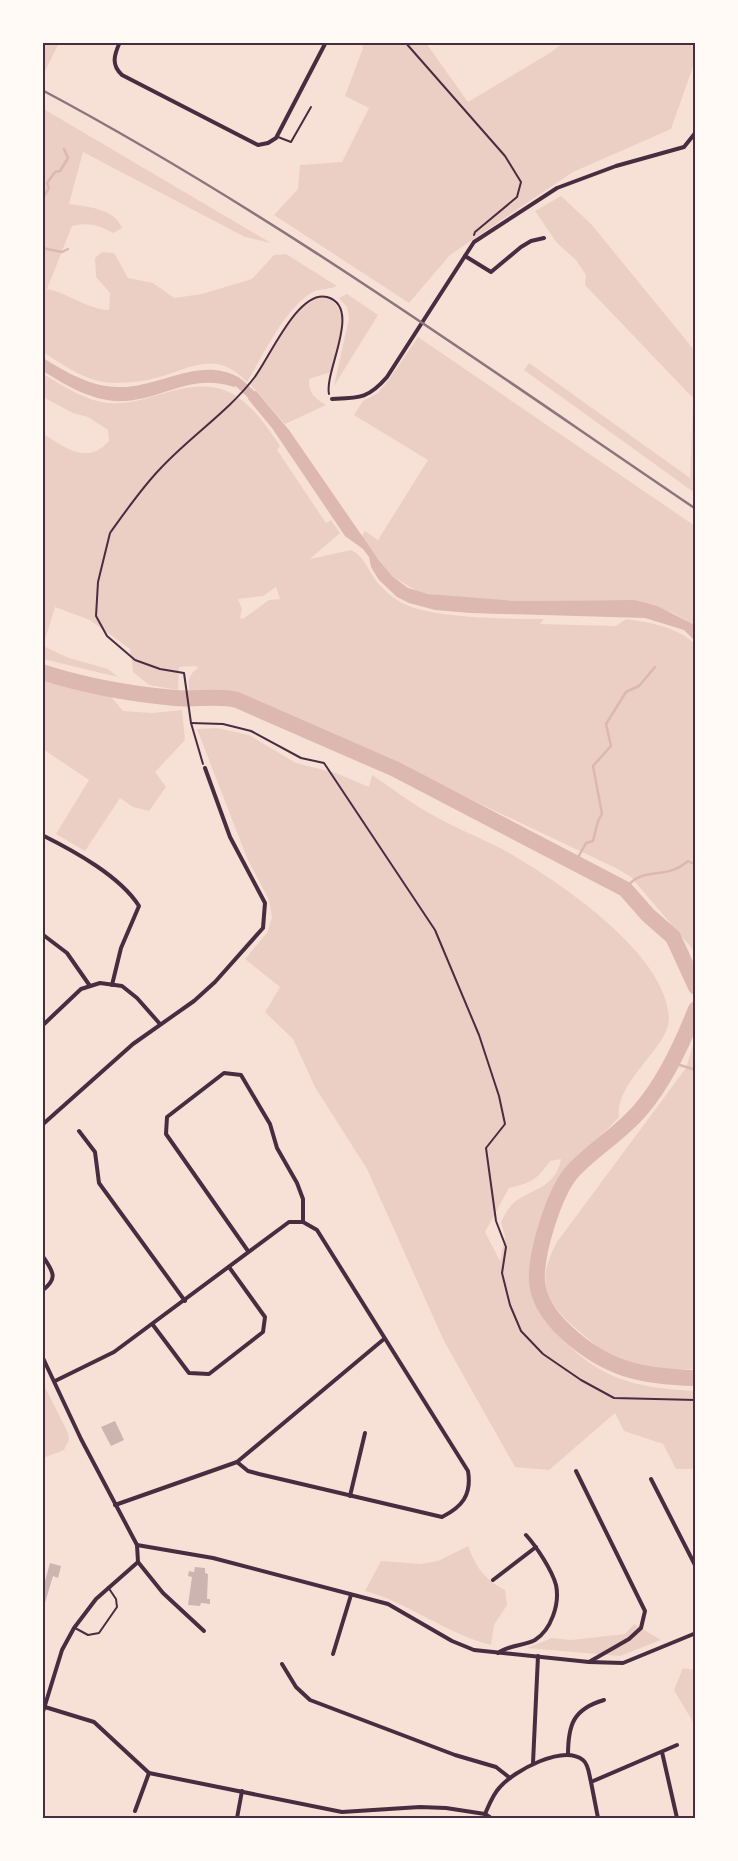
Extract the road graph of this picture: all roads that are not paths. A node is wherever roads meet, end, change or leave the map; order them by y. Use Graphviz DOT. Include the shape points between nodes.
graph roads {
  1 [pos="120,42"];
  2 [pos="326,42"];
  3 [pos="311,107"];
  4 [pos="696,132"];
  5 [pos="276,136"];
  6 [pos="544,238"];
  7 [pos="465,256"];
  8 [pos="332,399"];
  9 [pos="205,768"];
  10 [pos="42,835"];
  11 [pos="42,934"];
  12 [pos="112,985"];
  13 [pos="90,986"];
  14 [pos="160,1024"];
  15 [pos="42,1026"];
  16 [pos="42,1125"];
  17 [pos="79,1131"];
  18 [pos="303,1222"];
  19 [pos="248,1251"];
  20 [pos="42,1255"];
  21 [pos="229,1266"];
  22 [pos="42,1291"];
  23 [pos="185,1300"];
  24 [pos="153,1325"];
  25 [pos="384,1339"];
  26 [pos="42,1356"];
  27 [pos="55,1382"];
  28 [pos="365,1432"];
  29 [pos="237,1462"];
  30 [pos="576,1471"];
  31 [pos="651,1479"];
  32 [pos="350,1496"];
  33 [pos="115,1505"];
  34 [pos="526,1535"];
  35 [pos="137,1545"];
  36 [pos="536,1547"];
  37 [pos="138,1562"];
  38 [pos="696,1567"];
  39 [pos="493,1580"];
  40 [pos="108,1588"];
  41 [pos="351,1595"];
  42 [pos="74,1628"];
  43 [pos="204,1631"];
  44 [pos="696,1633"];
  45 [pos="498,1653"];
  46 [pos="333,1654"];
  47 [pos="538,1656"];
  48 [pos="589,1662"];
  49 [pos="282,1664"];
  50 [pos="604,1700"];
  51 [pos="45,1707"];
  52 [pos="42,1715"];
  53 [pos="677,1745"];
  54 [pos="662,1752"];
  55 [pos="568,1755"];
  56 [pos="533,1762"];
  57 [pos="149,1772"];
  58 [pos="510,1778"];
  59 [pos="591,1782"];
  60 [pos="242,1791"];
  61 [pos="135,1811"];
  62 [pos="342,1812"];
  63 [pos="485,1814"];
  64 [pos="237,1818"];
  65 [pos="340,1818"];
  66 [pos="491,1818"];
  67 [pos="598,1818"];
  68 [pos="677,1818"];
  1 -- 5 [label="street" via="114,59 116,69 122,75 258,145 268,143"];
  2 -- 5 [label="street"];
  3 -- 5 [label="lane" via="291,142"];
  4 -- 7 [label="street" via="684,147 616,166 557,188 474,242"];
  6 -- 7 [label="street" via="521,247 491,272"];
  7 -- 8 [label="street" via="387,378 376,390 363,398"];
  9 -- 14 [label="street" via="230,837 265,903 263,928 215,982"];
  10 -- 12 [label="street" via="70,848 130,892 140,906 121,948"];
  11 -- 13 [label="street" via="67,952"];
  12 -- 13 [label="street" via="100,983"];
  12 -- 14 [label="street" via="122,986 137,998"];
  13 -- 15 [label="street" via="81,989"];
  14 -- 16 [label="street" via="132,1044"];
  17 -- 23 [label="street" via="95,1152 99,1183"];
  18 -- 19 [label="street" via="289,1222"];
  18 -- 19 [label="street" via="303,1199 277,1148 270,1124 241,1075 224,1073 167,1117 166,1134"];
  18 -- 25 [label="street" via="317,1230"];
  19 -- 21 [label="street"];
  20 -- 22 [label="street" via="54,1276 52,1284"];
  21 -- 23 [label="street"];
  21 -- 24 [label="street" via="265,1317 263,1332 209,1374 189,1373"];
  23 -- 24 [label="street"];
  24 -- 27 [label="street" via="114,1352"];
  25 -- 29 [label="street"];
  25 -- 32 [label="street" via="468,1471 468,1494 461,1505 442,1517"];
  26 -- 27 [label="street"];
  27 -- 33 [label="street"];
  28 -- 32 [label="street"];
  29 -- 32 [label="street" via="248,1471"];
  29 -- 33 [label="street"];
  30 -- 48 [label="street" via="645,1611 641,1628"];
  31 -- 38 [label="street"];
  33 -- 35 [label="street"];
  34 -- 36 [label="street"];
  35 -- 37 [label="street"];
  35 -- 41 [label="street" via="213,1558"];
  36 -- 39 [label="street"];
  36 -- 45 [label="street" via="556,1585 555,1608 547,1630 534,1640"];
  37 -- 40 [label="street"];
  37 -- 43 [label="street" via="163,1593"];
  40 -- 42 [label="street"];
  40 -- 42 [label="lane" via="116,1599 117,1607 99,1633 88,1635"];
  41 -- 45 [label="street" via="388,1604 474,1650"];
  41 -- 46 [label="street"];
  42 -- 51 [label="street" via="62,1650"];
  44 -- 48 [label="street" via="623,1663"];
  45 -- 47 [label="street"];
  47 -- 48 [label="street"];
  47 -- 56 [label="street"];
  49 -- 58 [label="street" via="296,1687 310,1700 455,1755 496,1767"];
  50 -- 55 [label="street" via="589,1705 574,1718 568,1734"];
  51 -- 52 [label="street"];
  51 -- 57 [label="street" via="94,1722"];
  53 -- 54 [label="street"];
  54 -- 59 [label="street"];
  54 -- 68 [label="street"];
  55 -- 56 [label="street"];
  55 -- 59 [label="street" via="582,1759"];
  56 -- 58 [label="street"];
  57 -- 60 [label="street"];
  57 -- 61 [label="street"];
  58 -- 63 [label="street" via="498,1788"];
  59 -- 67 [label="street"];
  60 -- 62 [label="street"];
  60 -- 64 [label="street"];
  62 -- 63 [label="street" via="420,1807"];
  62 -- 65 [label="street"];
  63 -- 66 [label="street"];
}
